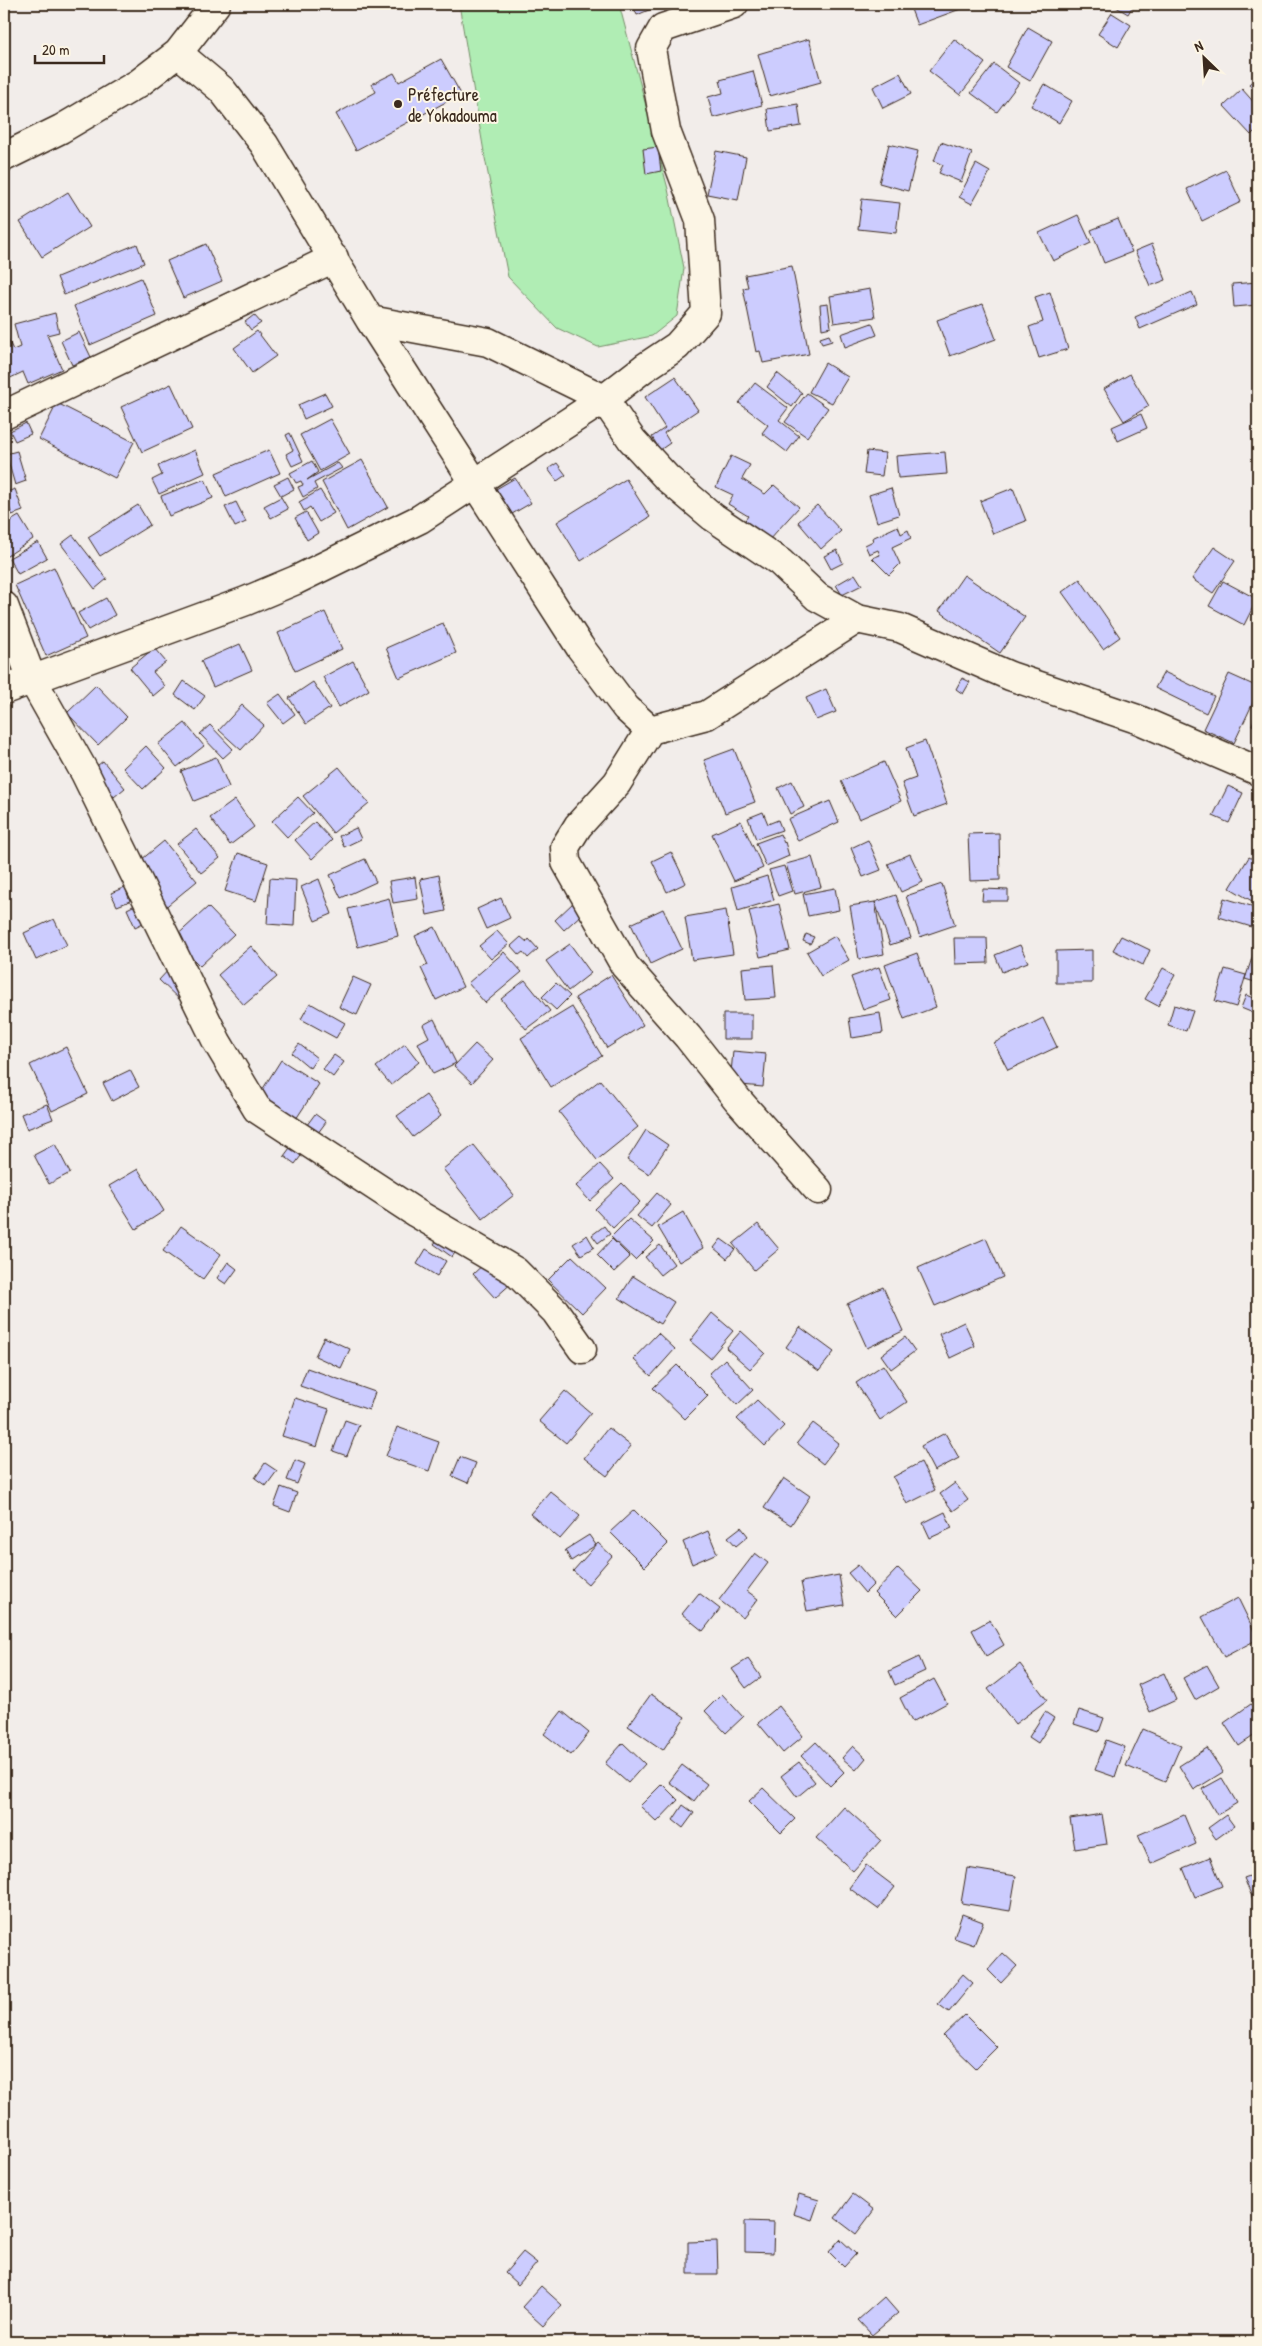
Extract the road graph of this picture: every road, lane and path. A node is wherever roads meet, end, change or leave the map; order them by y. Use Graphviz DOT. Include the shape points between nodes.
graph roads {
  1 [pos="216,4"];
  2 [pos="734,4"];
  3 [pos="178,53"];
  4 [pos="4,157"];
  5 [pos="334,258"];
  6 [pos="370,320"];
  7 [pos="604,399"];
  8 [pos="4,415"];
  9 [pos="474,484"];
  10 [pos="4,606"];
  11 [pos="857,619"];
  12 [pos="32,679"];
  13 [pos="4,690"];
  14 [pos="650,730"];
  15 [pos="1258,771"];
  16 [pos="818,1190"];
  17 [pos="582,1349"];
  1 -- 3 [label="street"];
  2 -- 7 [label="street" via="663,28 651,49 666,131 700,220 706,313 676,346"];
  3 -- 4 [label="street" via="132,87 61,129"];
  3 -- 5 [label="street" via="222,90 264,144"];
  5 -- 6 [label="street"];
  5 -- 8 [label="street"];
  6 -- 7 [label="street" via="488,342"];
  6 -- 9 [label="street"];
  7 -- 9 [label="street"];
  7 -- 11 [label="street" via="632,440 666,478 714,517 780,562 817,597"];
  9 -- 12 [label="street" via="420,519 296,580"];
  9 -- 14 [label="street" via="580,647 626,708"];
  10 -- 12 [label="street"];
  11 -- 14 [label="street" via="707,715"];
  11 -- 15 [label="street" via="900,628 1010,676 1137,719"];
  12 -- 13 [label="street"];
  12 -- 17 [label="street" via="85,773 217,1042 256,1109 416,1214 515,1271 554,1311"];
  14 -- 16 [label="street" via="617,783 578,826 565,847 566,862 625,966"];
}
